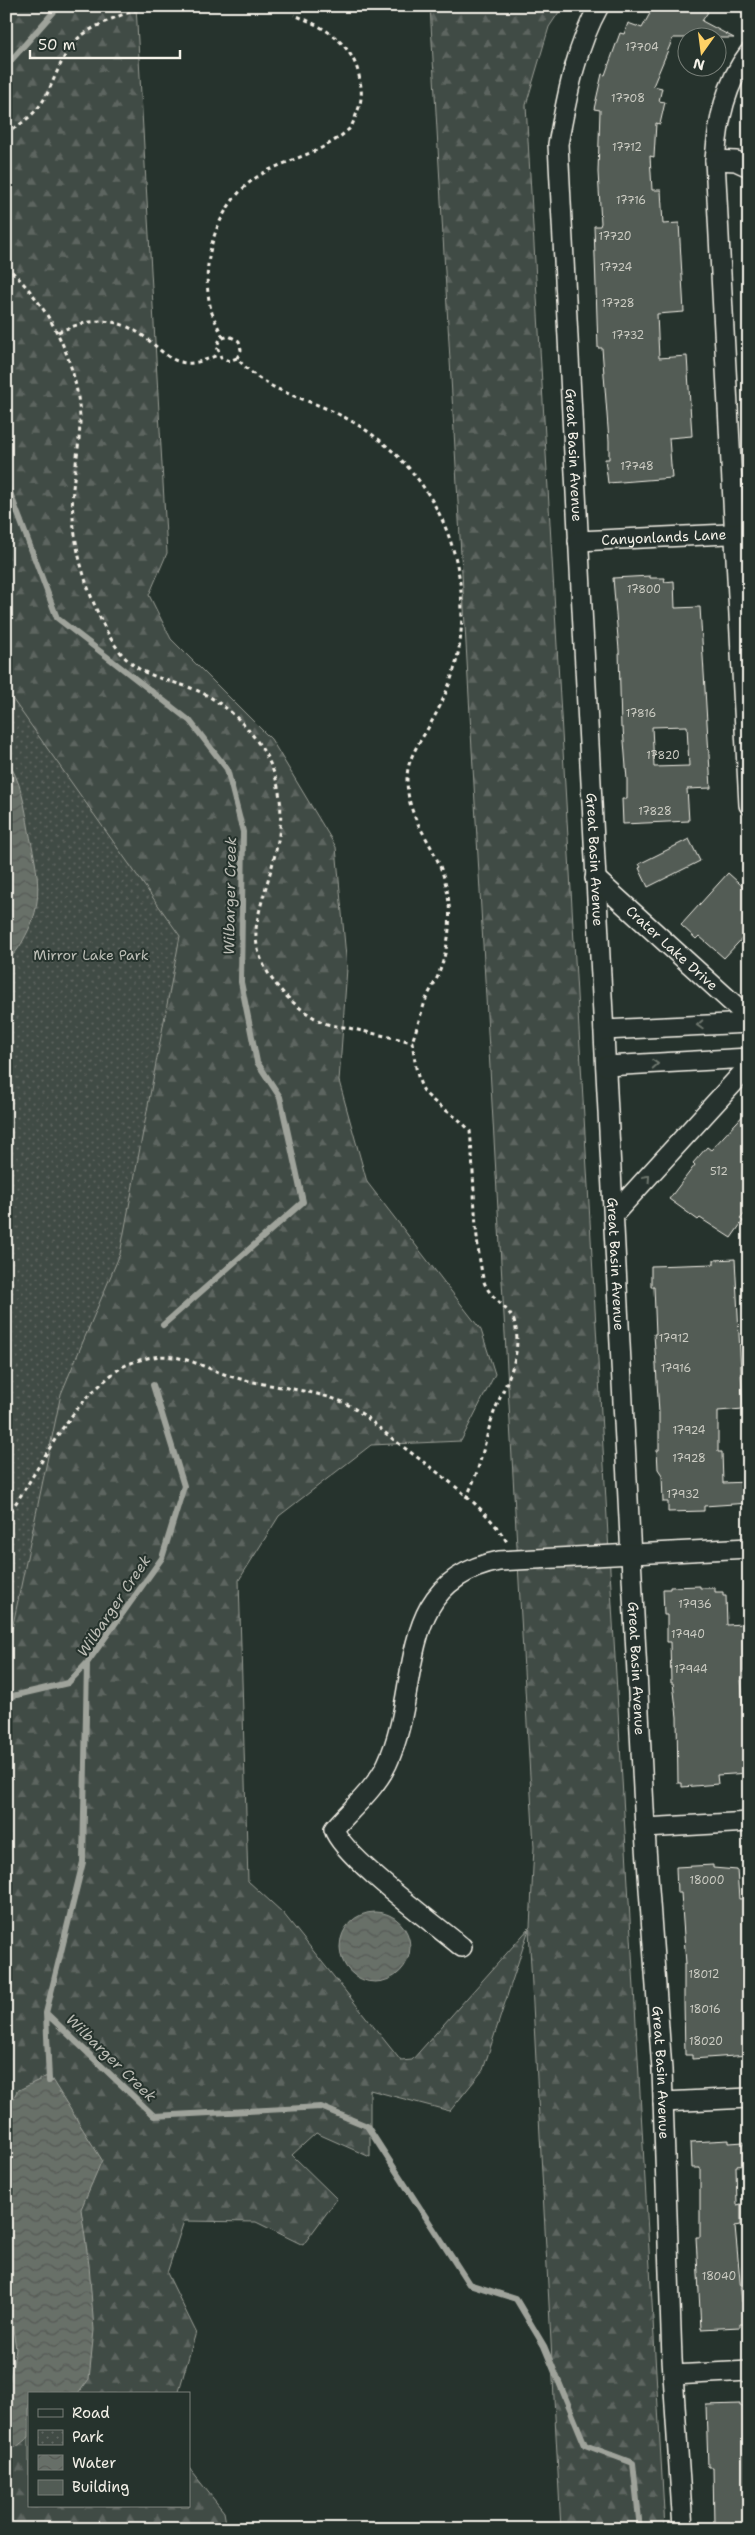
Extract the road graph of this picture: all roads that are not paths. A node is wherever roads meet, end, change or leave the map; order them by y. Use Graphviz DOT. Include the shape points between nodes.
graph roads {
  1 [pos="599,6"];
  2 [pos="749,53"];
  3 [pos="715,160"];
  4 [pos="749,167"];
  5 [pos="741,534"];
  6 [pos="578,541"];
  7 [pos="749,805"];
  8 [pos="595,878"];
  9 [pos="749,1018"];
  10 [pos="749,1023"];
  11 [pos="604,1030"];
  12 [pos="749,1058"];
  13 [pos="606,1066"];
  14 [pos="749,1066"];
  15 [pos="614,1214"];
  16 [pos="749,1548"];
  17 [pos="632,1554"];
  18 [pos="749,1822"];
  19 [pos="645,1828"];
  20 [pos="462,1947"];
  21 [pos="749,2098"];
  22 [pos="663,2102"];
  23 [pos="749,2371"];
  24 [pos="673,2375"];
  25 [pos="683,2529"];
  1 -- 6 [label="street, Great Basin Avenue" via="571,79 558,144"];
  2 -- 3 [label="street" via="723,105"];
  3 -- 4 [label="street" via="736,161"];
  3 -- 5 [label="street"];
  5 -- 6 [label="street, Canyonlands Lane"];
  5 -- 7 [label="street"];
  6 -- 8 [label="street, Great Basin Avenue"];
  8 -- 9 [label="street, Crater Lake Drive"];
  8 -- 11 [label="street, Great Basin Avenue"];
  10 -- 11 [label="street, one-way"];
  11 -- 13 [label="street, Great Basin Avenue"];
  13 -- 12 [label="street, one-way"];
  13 -- 15 [label="street, Great Basin Avenue"];
  15 -- 14 [label="street, one-way"];
  15 -- 17 [label="street, Great Basin Avenue"];
  16 -- 17 [label="street"];
  17 -- 19 [label="street, Great Basin Avenue"];
  17 -- 20 [label="street" via="499,1560 471,1568 445,1585 426,1612 415,1648 399,1728 386,1765 334,1829 337,1838 354,1857"];
  18 -- 19 [label="street"];
  19 -- 22 [label="street, Great Basin Avenue"];
  21 -- 22 [label="street"];
  22 -- 24 [label="street, Great Basin Avenue"];
  23 -- 24 [label="street"];
  24 -- 25 [label="street, Great Basin Avenue"];
}
